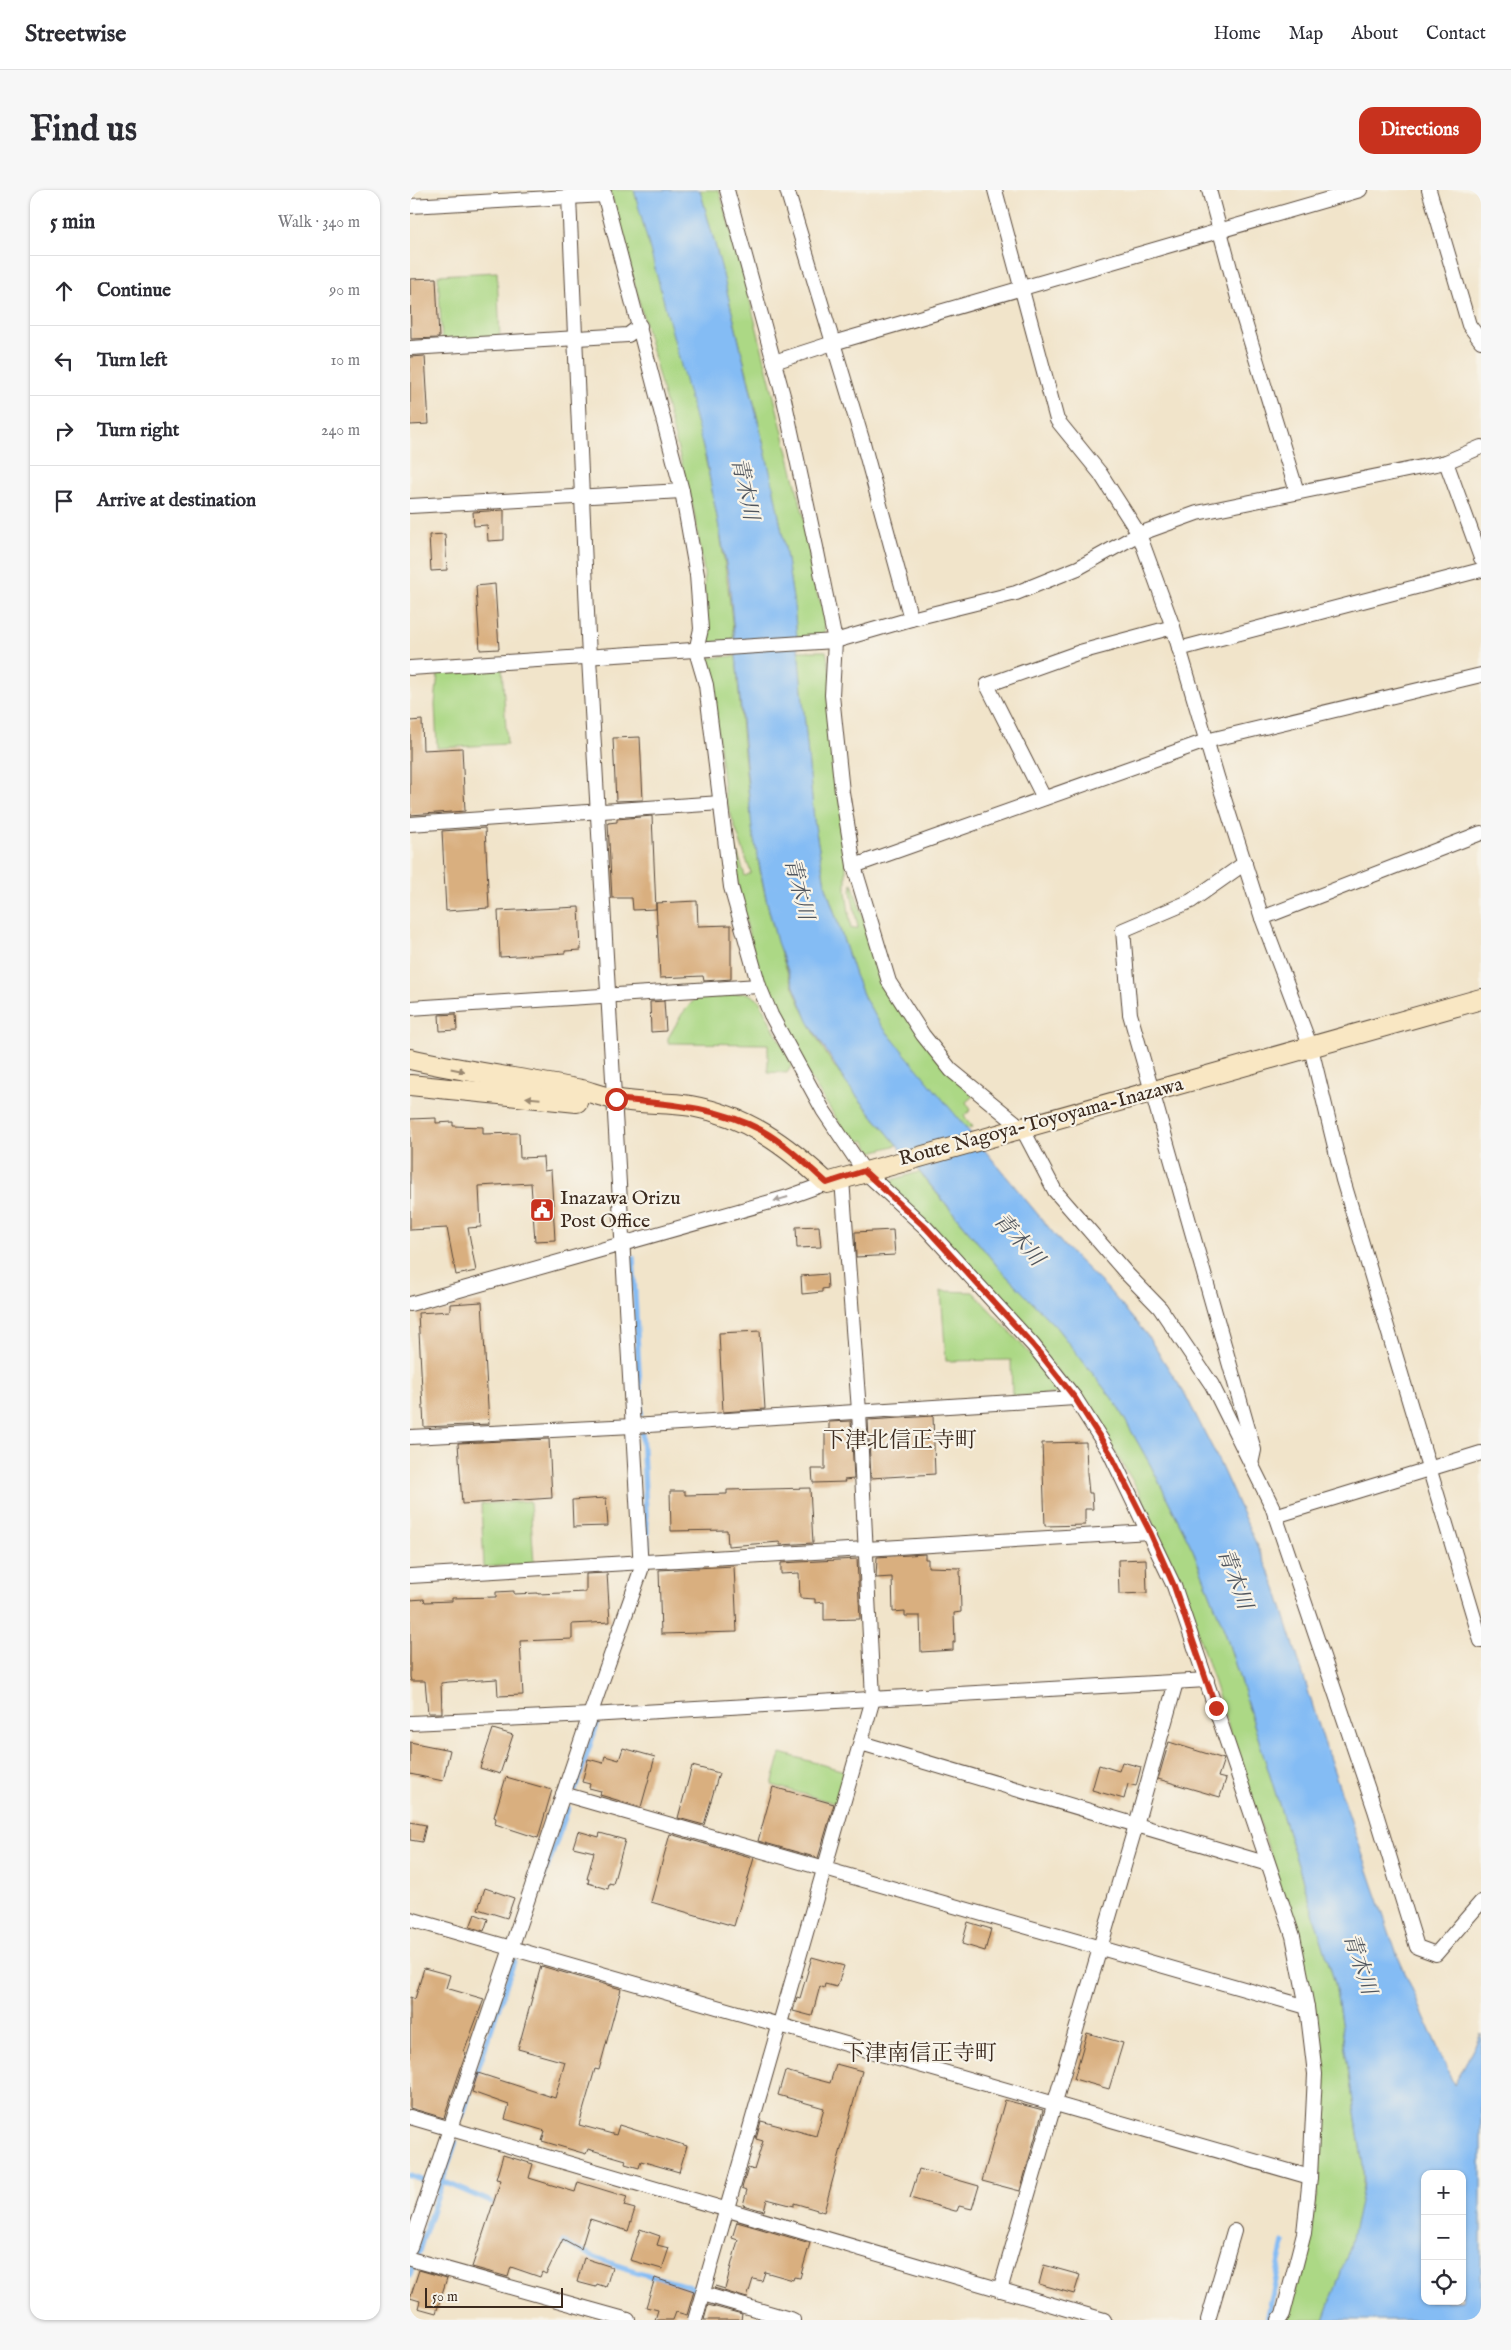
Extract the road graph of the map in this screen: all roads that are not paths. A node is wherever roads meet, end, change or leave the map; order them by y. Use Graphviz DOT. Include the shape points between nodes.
graph roads {
  1 [pos="727,190"];
  2 [pos="787,190"];
  3 [pos="995,190"];
  4 [pos="1210,190"];
  5 [pos="1360,190"];
  6 [pos="1429,190"];
  7 [pos="604,192"];
  8 [pos="569,197"];
  9 [pos="410,206"];
  10 [pos="1220,232"];
  11 [pos="1022,288"];
  12 [pos="640,326"];
  13 [pos="575,338"];
  14 [pos="1481,341"];
  15 [pos="833,343"];
  16 [pos="410,348"];
  17 [pos="774,362"];
  18 [pos="1481,447"];
  19 [pos="1446,462"];
  20 [pos="682,491"];
  21 [pos="1297,492"];
  22 [pos="582,497"];
  23 [pos="410,506"];
  24 [pos="1139,534"];
  25 [pos="1481,558"];
  26 [pos="1481,570"];
  27 [pos="911,619"];
  28 [pos="1173,627"];
  29 [pos="831,642"];
  30 [pos="1180,649"];
  31 [pos="700,651"];
  32 [pos="589,658"];
  33 [pos="410,668"];
  34 [pos="1481,675"];
  35 [pos="1206,741"];
  36 [pos="1044,798"];
  37 [pos="721,803"];
  38 [pos="598,812"];
  39 [pos="410,824"];
  40 [pos="1481,833"];
  41 [pos="1245,863"];
  42 [pos="854,866"];
  43 [pos="1262,918"];
  44 [pos="759,986"];
  45 [pos="608,996"];
  46 [pos="1481,999"];
  47 [pos="410,1008"];
  48 [pos="1311,1048"];
  49 [pos="410,1059"];
  50 [pos="410,1085"];
  51 [pos="1151,1092"];
  52 [pos="616,1099"];
  53 [pos="1015,1130"];
  54 [pos="870,1170"];
  55 [pos="834,1181"];
  56 [pos="623,1243"];
  57 [pos="410,1304"];
  58 [pos="1075,1398"];
  59 [pos="860,1411"];
  60 [pos="633,1426"];
  61 [pos="410,1437"];
  62 [pos="1481,1453"];
  63 [pos="1251,1465"];
  64 [pos="1430,1469"];
  65 [pos="1275,1516"];
  66 [pos="1150,1532"];
  67 [pos="866,1550"];
  68 [pos="641,1562"];
  69 [pos="410,1576"];
  70 [pos="1481,1641"];
  71 [pos="1207,1680"];
  72 [pos="1176,1682"];
  73 [pos="873,1699"];
  74 [pos="590,1715"];
  75 [pos="410,1723"];
  76 [pos="861,1743"];
  77 [pos="563,1794"];
  78 [pos="1136,1825"];
  79 [pos="1268,1864"];
  80 [pos="825,1870"];
  81 [pos="1481,1902"];
  82 [pos="410,1919"];
  83 [pos="1100,1948"];
  84 [pos="510,1949"];
  85 [pos="1307,2007"];
  86 [pos="780,2025"];
  87 [pos="1055,2103"];
  88 [pos="410,2118"];
  89 [pos="451,2129"];
  90 [pos="1310,2177"];
  91 [pos="727,2209"];
  92 [pos="1234,2231"];
  93 [pos="410,2247"];
  94 [pos="410,2259"];
  95 [pos="1000,2290"];
  96 [pos="703,2294"];
  97 [pos="628,2320"];
  98 [pos="696,2320"];
  99 [pos="793,2320"];
  100 [pos="1104,2320"];
  101 [pos="1208,2320"];
  102 [pos="1279,2320"];
  1 -- 17 [label="street"];
  2 -- 15 [label="street"];
  3 -- 11 [label="street"];
  4 -- 10 [label="street"];
  5 -- 10 [label="street"];
  6 -- 14 [label="street" via="1469,324"];
  7 -- 8 [label="street"];
  7 -- 12 [label="street"];
  8 -- 9 [label="street"];
  8 -- 13 [label="street"];
  10 -- 11 [label="street"];
  10 -- 21 [label="street"];
  11 -- 15 [label="street"];
  11 -- 24 [label="street" via="1057,420 1100,473"];
  12 -- 13 [label="street" via="628,335"];
  12 -- 20 [label="street"];
  13 -- 16 [label="street"];
  13 -- 22 [label="street"];
  15 -- 17 [label="street"];
  15 -- 27 [label="street"];
  17 -- 29 [label="street"];
  18 -- 19 [label="street"];
  19 -- 21 [label="street"];
  19 -- 25 [label="street"];
  20 -- 22 [label="street"];
  20 -- 31 [label="street" via="698,574"];
  21 -- 24 [label="street" via="1197,513"];
  22 -- 23 [label="street"];
  22 -- 32 [label="street"];
  24 -- 27 [label="street" via="1078,568 1016,593"];
  24 -- 28 [label="street"];
  26 -- 30 [label="street"];
  27 -- 29 [label="street"];
  28 -- 30 [label="street"];
  28 -- 36 [label="street" via="1080,652 987,685"];
  29 -- 31 [label="street"];
  29 -- 42 [label="street" via="832,695"];
  30 -- 35 [label="street"];
  31 -- 32 [label="street"];
  31 -- 37 [label="street"];
  32 -- 33 [label="street"];
  32 -- 38 [label="street"];
  34 -- 35 [label="street"];
  35 -- 36 [label="street"];
  35 -- 41 [label="street"];
  36 -- 42 [label="street"];
  37 -- 38 [label="street"];
  37 -- 44 [label="street" via="731,887"];
  38 -- 39 [label="street"];
  38 -- 45 [label="street"];
  40 -- 43 [label="street"];
  41 -- 43 [label="street"];
  41 -- 51 [label="street" via="1191,900 1123,930 1130,1014"];
  42 -- 53 [label="street" via="889,982 922,1035 951,1070"];
  43 -- 48 [label="street"];
  44 -- 45 [label="street"];
  44 -- 54 [label="street" via="771,1015 823,1110"];
  45 -- 47 [label="street"];
  45 -- 52 [label="street"];
  46 -- 48 [label="main road, Route Nagoya-Toyoyama-Inazawa"];
  48 -- 51 [label="main road, Route Nagoya-Toyoyama-Inazawa"];
  48 -- 64 [label="street" via="1343,1180"];
  49 -- 52 [label="main road, one-way"];
  52 -- 50 [label="main road, one-way" via="590,1103"];
  51 -- 53 [label="main road, Route Nagoya-Toyoyama-Inazawa"];
  51 -- 63 [label="street" via="1254,1450"];
  52 -- 55 [label="main road" via="691,1106 727,1116 761,1130"];
  52 -- 56 [label="street"];
  53 -- 54 [label="main road, Route Nagoya-Toyoyama-Inazawa"];
  53 -- 63 [label="street" via="1055,1191 1160,1308 1212,1385"];
  54 -- 55 [label="main road, Route Nagoya-Toyoyama-Inazawa"];
  54 -- 58 [label="street" via="1033,1345"];
  55 -- 56 [label="street, one-way"];
  55 -- 59 [label="street"];
  56 -- 57 [label="street"];
  56 -- 60 [label="street"];
  58 -- 59 [label="street"];
  58 -- 66 [label="street" via="1110,1453"];
  59 -- 60 [label="street"];
  59 -- 67 [label="street"];
  60 -- 61 [label="street"];
  60 -- 68 [label="street"];
  62 -- 64 [label="street"];
  63 -- 65 [label="street"];
  64 -- 65 [label="street"];
  64 -- 70 [label="street"];
  65 -- 81 [label="street" via="1418,1947 1436,1954"];
  66 -- 67 [label="street"];
  66 -- 71 [label="street" via="1174,1586"];
  67 -- 68 [label="street"];
  67 -- 73 [label="street"];
  68 -- 69 [label="street"];
  68 -- 74 [label="street" via="641,1570"];
  71 -- 72 [label="street"];
  71 -- 79 [label="street"];
  72 -- 73 [label="street"];
  72 -- 78 [label="street"];
  73 -- 74 [label="street"];
  73 -- 76 [label="street"];
  74 -- 75 [label="street"];
  74 -- 77 [label="street"];
  76 -- 78 [label="street"];
  76 -- 80 [label="street"];
  77 -- 80 [label="street"];
  77 -- 84 [label="street"];
  78 -- 79 [label="street"];
  78 -- 83 [label="street"];
  79 -- 85 [label="street" via="1293,1936"];
  80 -- 83 [label="street"];
  80 -- 86 [label="street"];
  82 -- 84 [label="street"];
  83 -- 85 [label="street"];
  83 -- 87 [label="street"];
  84 -- 86 [label="street"];
  84 -- 89 [label="street"];
  85 -- 90 [label="street" via="1314,2074"];
  86 -- 87 [label="street"];
  86 -- 91 [label="street"];
  87 -- 90 [label="street"];
  87 -- 95 [label="street"];
  88 -- 89 [label="street"];
  89 -- 91 [label="street"];
  89 -- 93 [label="street"];
  90 -- 102 [label="street" via="1304,2233"];
  91 -- 95 [label="street"];
  91 -- 96 [label="street"];
  92 -- 101 [label="street"];
  94 -- 97 [label="street"];
  95 -- 100 [label="street"];
  96 -- 98 [label="street"];
  96 -- 99 [label="street"];
}
